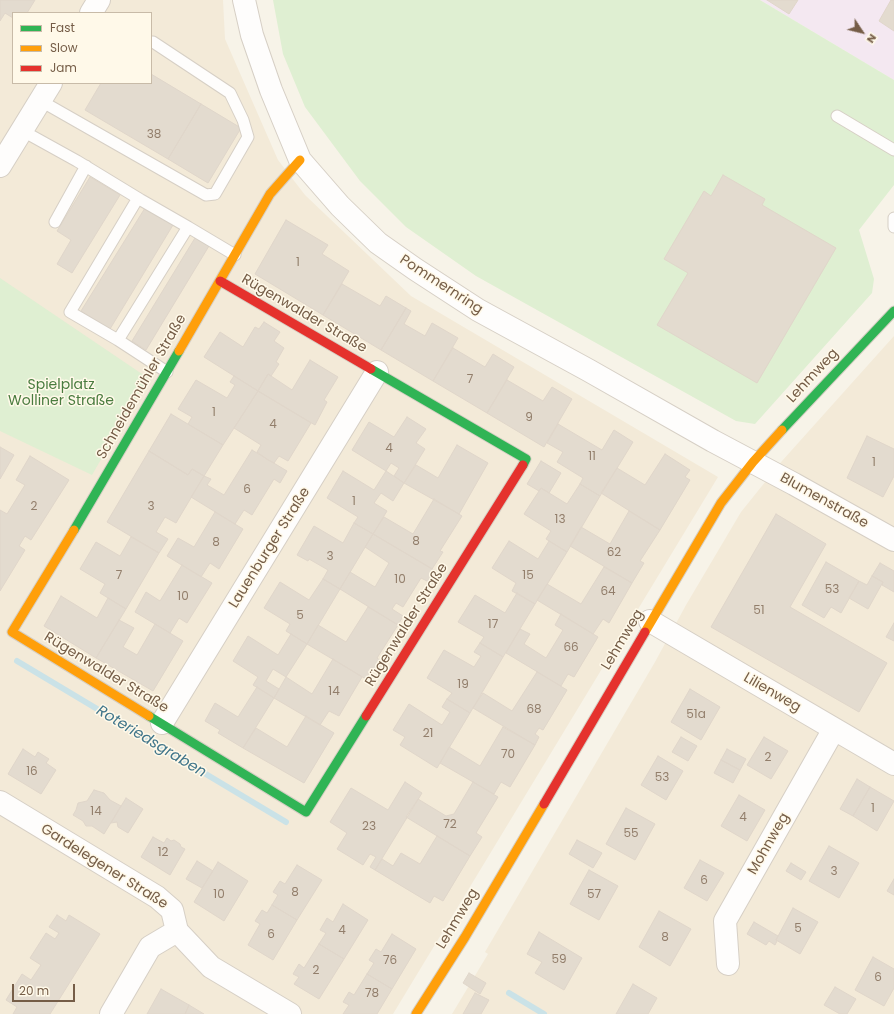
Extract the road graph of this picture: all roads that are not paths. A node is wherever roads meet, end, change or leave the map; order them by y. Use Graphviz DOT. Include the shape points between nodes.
graph roads {
  1 [pos="99,0"];
  2 [pos="244,0"];
  3 [pos="92,12"];
  4 [pos="152,42"];
  5 [pos="46,92"];
  6 [pos="837,116"];
  7 [pos="22,130"];
  8 [pos="894,150"];
  9 [pos="300,160"];
  10 [pos="0,166"];
  11 [pos="86,166"];
  12 [pos="138,198"];
  13 [pos="894,218"];
  14 [pos="55,222"];
  15 [pos="188,227"];
  16 [pos="894,227"];
  17 [pos="235,255"];
  18 [pos="220,281"];
  19 [pos="894,311"];
  20 [pos="118,340"];
  21 [pos="167,372"];
  22 [pos="377,372"];
  23 [pos="753,462"];
  24 [pos="894,540"];
  25 [pos="650,622"];
  26 [pos="12,632"];
  27 [pos="162,723"];
  28 [pos="834,729"];
  29 [pos="894,764"];
  30 [pos="0,802"];
  31 [pos="177,931"];
  32 [pos="728,964"];
  33 [pos="110,1014"];
  34 [pos="290,1014"];
  35 [pos="416,1014"];
  1 -- 3 [label="street"];
  2 -- 9 [label="street, Pommernring" via="252,35 271,90"];
  4 -- 5 [label="lane" via="230,93 243,120 248,137 215,194 206,195"];
  5 -- 7 [label="street"];
  6 -- 8 [label="lane"];
  7 -- 10 [label="street"];
  7 -- 11 [label="lane"];
  9 -- 17 [label="street, Schneidemühler Straße" via="270,194"];
  9 -- 23 [label="street, Pommernring" via="340,206 378,243 415,270 478,310"];
  11 -- 12 [label="lane"];
  11 -- 14 [label="lane"];
  12 -- 15 [label="lane"];
  12 -- 20 [label="lane" via="70,312"];
  13 -- 16 [label="lane"];
  15 -- 17 [label="lane"];
  15 -- 20 [label="lane"];
  17 -- 18 [label="street, Schneidemühler Straße"];
  18 -- 21 [label="street, Schneidemühler Straße"];
  18 -- 22 [label="street, Rügenwalder Straße"];
  19 -- 23 [label="street, Lehmweg"];
  20 -- 21 [label="lane"];
  21 -- 26 [label="street, Schneidemühler Straße"];
  22 -- 27 [label="street, Lauenburger Straße"];
  22 -- 27 [label="street, Rügenwalder Straße" via="526,460 306,812"];
  23 -- 24 [label="street, Blumenstraße"];
  23 -- 25 [label="street, Lehmweg" via="721,503"];
  25 -- 28 [label="street, Lilienweg"];
  25 -- 35 [label="street, Lehmweg" via="465,937"];
  26 -- 27 [label="street, Rügenwalder Straße"];
  28 -- 29 [label="street, Lilienweg"];
  28 -- 32 [label="street, Mohnweg" via="725,921"];
  30 -- 31 [label="street, Gardelegener Straße" via="157,897 172,910"];
  31 -- 33 [label="street" via="150,947"];
  31 -- 34 [label="street, Gardelegener Straße" via="211,967"];
}
